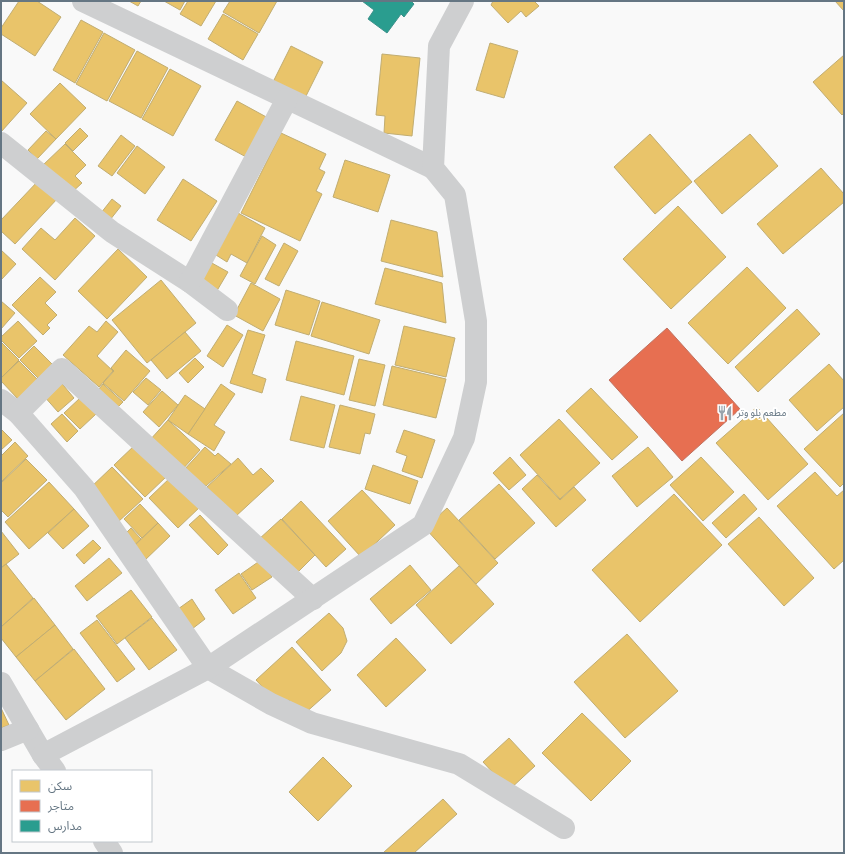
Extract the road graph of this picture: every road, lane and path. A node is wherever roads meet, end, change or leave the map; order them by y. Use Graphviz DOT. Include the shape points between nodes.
graph roads {
  1 [pos="83,1"];
  2 [pos="463,1"];
  3 [pos="287,99"];
  4 [pos="1,142"];
  5 [pos="433,168"];
  6 [pos="190,282"];
  7 [pos="227,310"];
  8 [pos="9,406"];
  9 [pos="313,599"];
  10 [pos="208,668"];
  11 [pos="1,683"];
  12 [pos="28,729"];
  13 [pos="1,740"];
  14 [pos="49,763"];
  15 [pos="564,828"];
  16 [pos="105,842"];
  17 [pos="112,853"];
  1 -- 3 [label="street"];
  2 -- 5 [label="street" via="439,46"];
  3 -- 5 [label="street"];
  3 -- 6 [label="street"];
  4 -- 6 [label="street" via="112,232"];
  5 -- 9 [label="street" via="454,195 476,321 476,382 464,438 423,525"];
  6 -- 7 [label="street"];
  8 -- 9 [label="street" via="62,369"];
  8 -- 10 [label="street" via="84,488"];
  9 -- 10 [label="street"];
  10 -- 14 [label="street"];
  10 -- 15 [label="street" via="271,704 312,723 459,764"];
  11 -- 12 [label="street"];
  12 -- 13 [label="street"];
  12 -- 14 [label="street"];
  16 -- 17 [label="street"];
}
